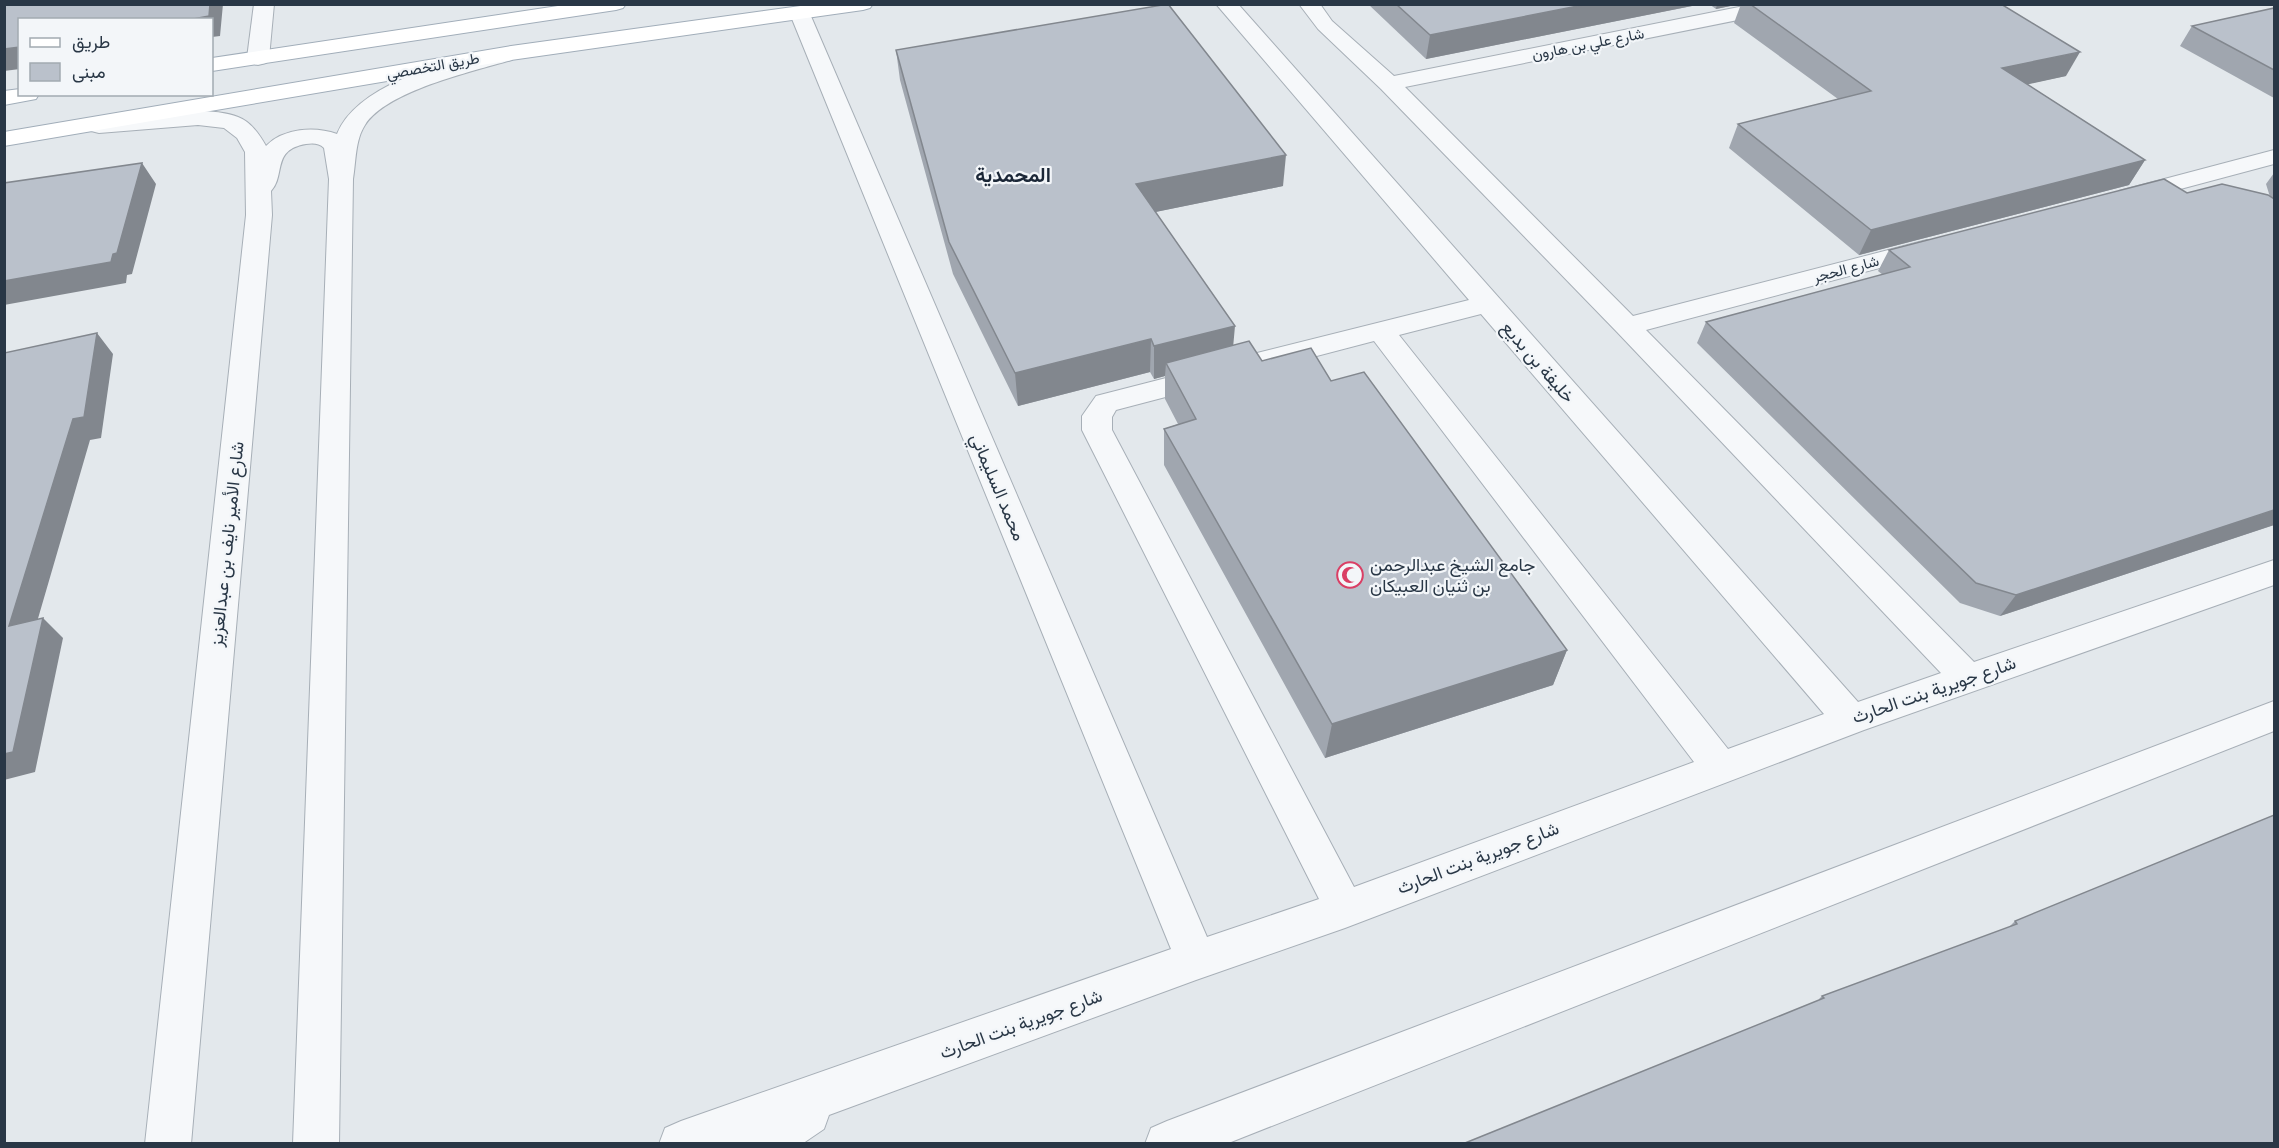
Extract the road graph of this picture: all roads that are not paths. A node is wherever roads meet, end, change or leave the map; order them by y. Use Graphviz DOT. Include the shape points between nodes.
graph roads {
  1 [pos="264,4"];
  2 [pos="616,4"];
  3 [pos="863,4"];
  4 [pos="1227,4"];
  5 [pos="1238,4"];
  6 [pos="1301,4"];
  7 [pos="1674,4"];
  8 [pos="1788,4"];
  9 [pos="750,13"];
  10 [pos="800,14"];
  11 [pos="1317,15"];
  12 [pos="1698,22"];
  13 [pos="1259,40"];
  14 [pos="512,53"];
  15 [pos="258,58"];
  16 [pos="213,65"];
  17 [pos="1389,84"];
  18 [pos="64,129"];
  19 [pos="4,139"];
  20 [pos="2274,157"];
  21 [pos="2208,175"];
  22 [pos="340,179"];
  23 [pos="2236,193"];
  24 [pos="2103,202"];
  25 [pos="259,204"];
  26 [pos="1952,241"];
  27 [pos="1486,304"];
  28 [pos="1627,326"];
  29 [pos="1380,330"];
  30 [pos="2274,572"];
  31 [pos="1968,678"];
  32 [pos="2274,716"];
  33 [pos="1851,719"];
  34 [pos="1720,767"];
  35 [pos="1345,909"];
  36 [pos="1196,960"];
  37 [pos="847,1087"];
  38 [pos="317,1140"];
  39 [pos="1181,1141"];
  40 [pos="168,1143"];
  41 [pos="681,1143"];
  42 [pos="761,1143"];
  1 -- 15 [label="street"];
  2 -- 15 [label="main road, طريق التخصصي"];
  3 -- 10 [label="main road, طريق التخصصي"];
  4 -- 13 [label="street, خليفة بن بديع"];
  5 -- 13 [label="street" via="1242,19"];
  6 -- 11 [label="street"];
  7 -- 12 [label="street"];
  8 -- 12 [label="street, شارع علي بن هارون"];
  9 -- 10 [label="main road, طريق التخصصي"];
  9 -- 14 [label="main road, طريق التخصصي"];
  10 -- 36 [label="street, محمد السليماني"];
  11 -- 17 [label="street"];
  12 -- 17 [label="street, شارع علي بن هارون"];
  13 -- 27 [label="street, خليفة بن بديع"];
  14 -- 18 [label="main road, طريق التخصصي"];
  14 -- 22 [label="street" via="396,90 377,103 356,120"];
  15 -- 16 [label="main road, طريق التخصصي"];
  17 -- 28 [label="street"];
  18 -- 19 [label="main road, طريق التخصصي"];
  18 -- 25 [label="street, شارع الأمير نايف بن عبدالعزيز" via="198,118 231,122 247,134 257,152"];
  20 -- 21 [label="street"];
  21 -- 23 [label="street"];
  21 -- 24 [label="street"];
  22 -- 25 [label="street" via="335,145 327,137 299,138 281,144 271,154"];
  22 -- 38 [label="street"];
  25 -- 40 [label="street, شارع الأمير نايف بن عبدالعزيز"];
  26 -- 28 [label="street, شارع الحجر"];
  27 -- 29 [label="street"];
  27 -- 33 [label="street, خليفة بن بديع"];
  28 -- 31 [label="street"];
  29 -- 34 [label="street"];
  29 -- 35 [label="street" via="1106,403 1097,416 1097,430"];
  30 -- 31 [label="street, شارع جويرية بنت الحارث"];
  31 -- 33 [label="street, شارع جويرية بنت الحارث"];
  32 -- 39 [label="street"];
  33 -- 34 [label="street, شارع جويرية بنت الحارث"];
  34 -- 35 [label="street, شارع جويرية بنت الحارث"];
  35 -- 36 [label="street, شارع جويرية بنت الحارث"];
  36 -- 37 [label="street, شارع جويرية بنت الحارث"];
  37 -- 41 [label="street, شارع جويرية بنت الحارث"];
  37 -- 42 [label="street"];
}
